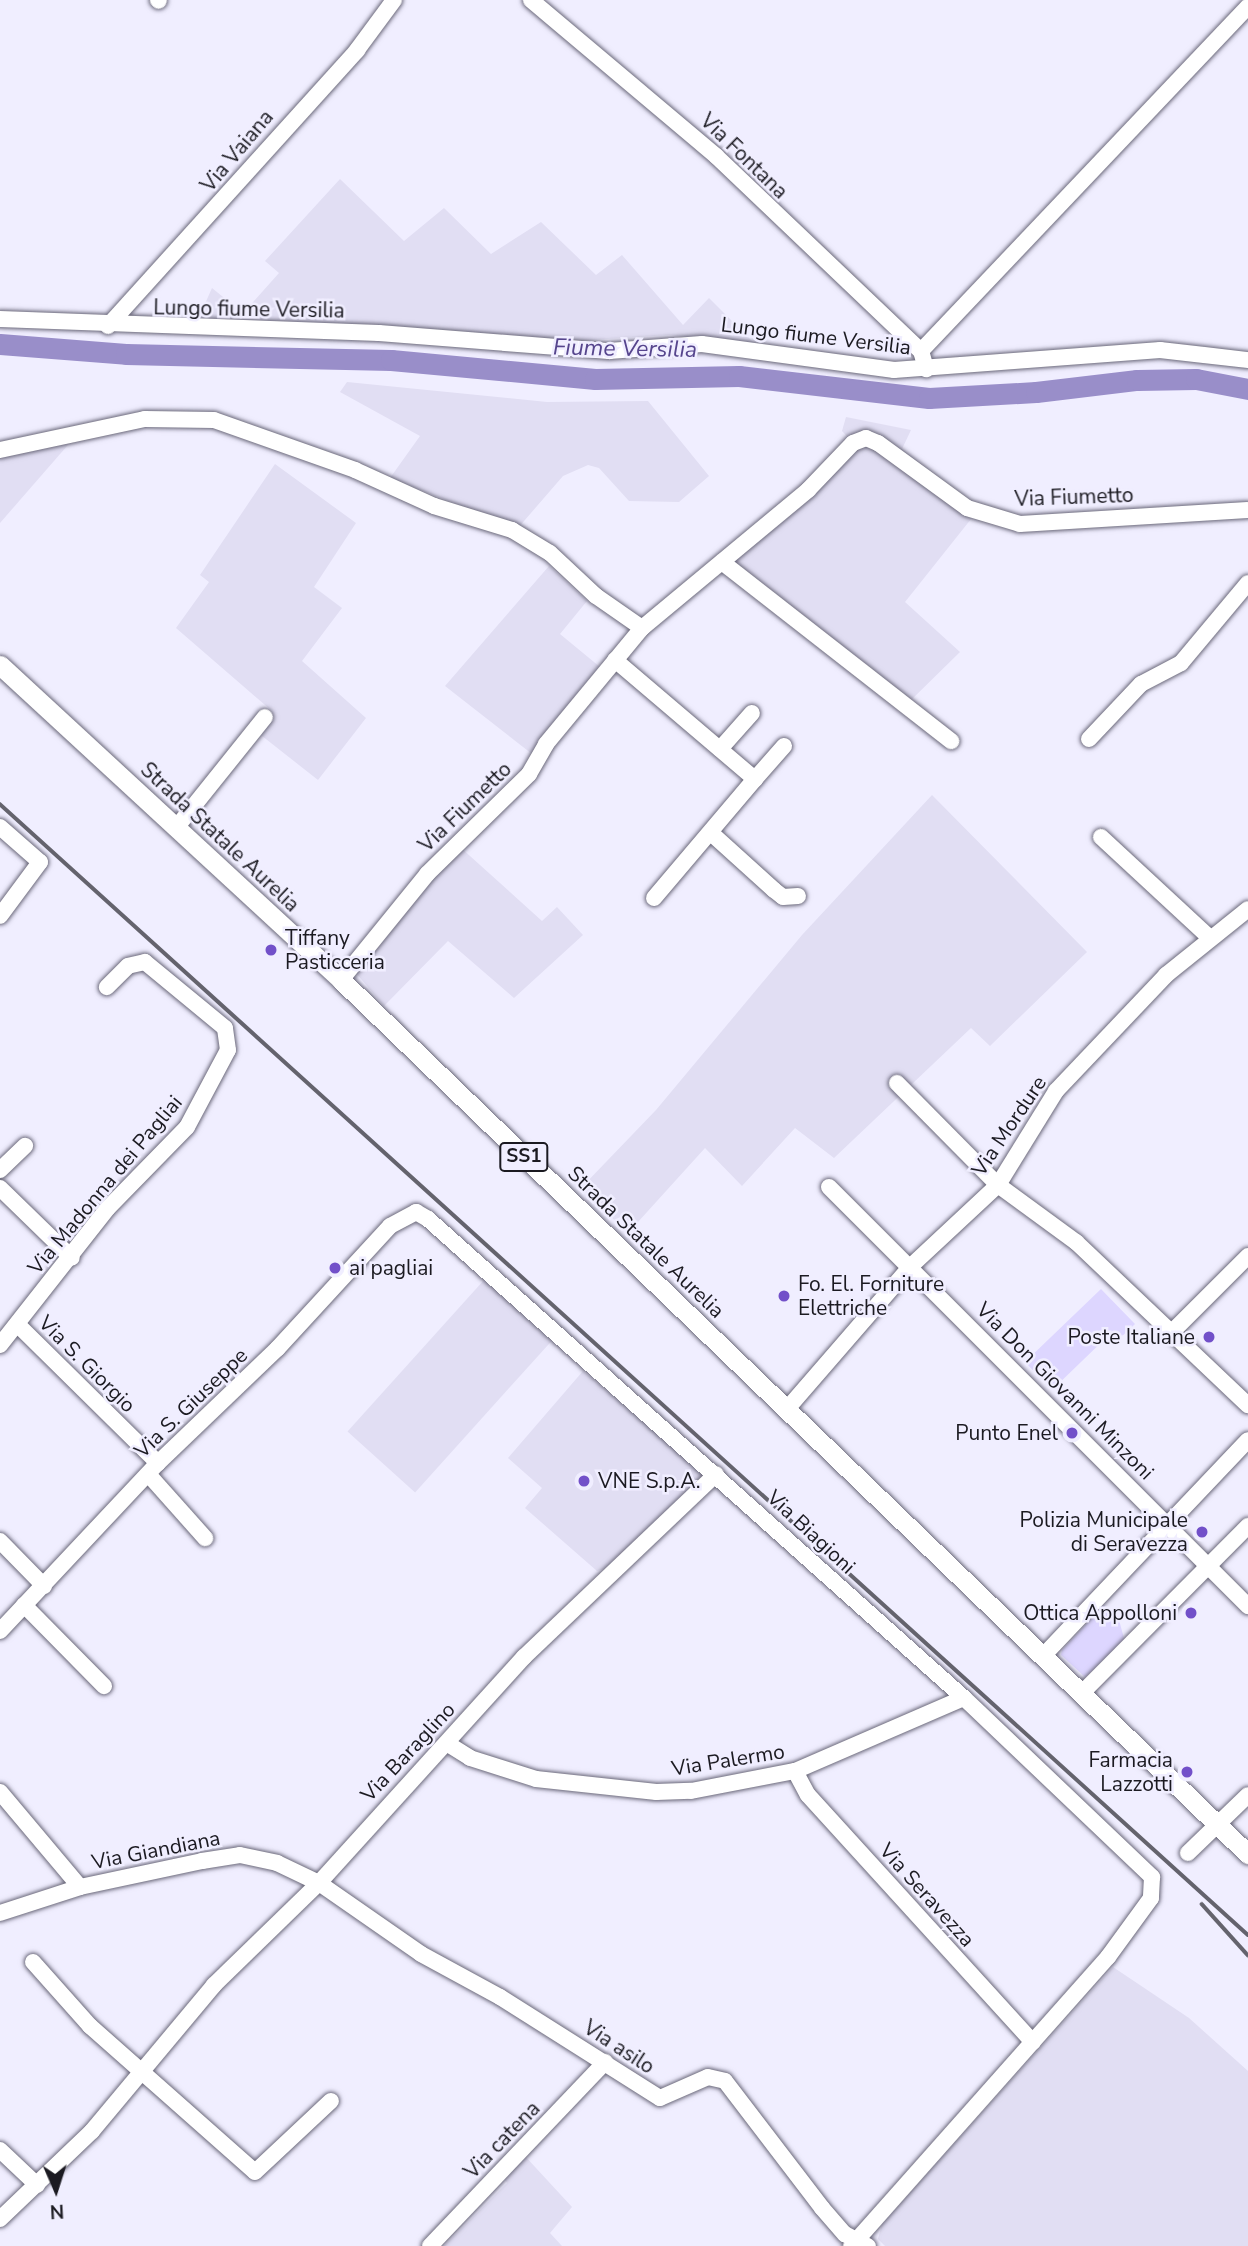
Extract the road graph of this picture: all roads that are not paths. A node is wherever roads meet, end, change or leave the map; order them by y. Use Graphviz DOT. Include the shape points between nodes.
graph roads {
  1 [pos="394,0"];
  2 [pos="531,0"];
  3 [pos="1248,6"];
  4 [pos="0,320"];
  5 [pos="108,326"];
  6 [pos="921,351"];
  7 [pos="1248,360"];
  8 [pos="926,369"];
  9 [pos="0,450"];
  10 [pos="1248,510"];
  11 [pos="722,562"];
  12 [pos="1248,583"];
  13 [pos="642,628"];
  14 [pos="615,660"];
  15 [pos="0,665"];
  16 [pos="752,713"];
  17 [pos="265,717"];
  18 [pos="1089,739"];
  19 [pos="951,741"];
  20 [pos="784,746"];
  21 [pos="720,749"];
  22 [pos="755,779"];
  23 [pos="0,827"];
  24 [pos="176,828"];
  25 [pos="711,833"];
  26 [pos="1101,836"];
  27 [pos="798,896"];
  28 [pos="654,898"];
  29 [pos="1248,909"];
  30 [pos="0,916"];
  31 [pos="1209,937"];
  32 [pos="341,981"];
  33 [pos="107,987"];
  34 [pos="897,1083"];
  35 [pos="25,1146"];
  36 [pos="0,1170"];
  37 [pos="998,1185"];
  38 [pos="829,1187"];
  39 [pos="0,1188"];
  40 [pos="415,1212"];
  41 [pos="1248,1256"];
  42 [pos="72,1258"];
  43 [pos="911,1266"];
  44 [pos="17,1324"];
  45 [pos="1173,1331"];
  46 [pos="1,1342"];
  47 [pos="1248,1405"];
  48 [pos="787,1409"];
  49 [pos="1248,1440"];
  50 [pos="153,1468"];
  51 [pos="716,1474"];
  52 [pos="1167,1524"];
  53 [pos="1248,1525"];
  54 [pos="205,1538"];
  55 [pos="0,1541"];
  56 [pos="1209,1567"];
  57 [pos="44,1586"];
  58 [pos="24,1605"];
  59 [pos="1248,1606"];
  60 [pos="0,1631"];
  61 [pos="1044,1655"];
  62 [pos="104,1686"];
  63 [pos="1083,1692"];
  64 [pos="964,1698"];
  65 [pos="448,1744"];
  66 [pos="795,1771"];
  67 [pos="0,1792"];
  68 [pos="1248,1795"];
  69 [pos="1216,1822"];
  70 [pos="1188,1853"];
  71 [pos="1248,1854"];
  72 [pos="319,1883"];
  73 [pos="80,1887"];
  74 [pos="0,1913"];
  75 [pos="33,1962"];
  76 [pos="1033,2042"];
  77 [pos="605,2062"];
  78 [pos="143,2072"];
  79 [pos="331,2101"];
  80 [pos="0,2150"];
  81 [pos="37,2185"];
  82 [pos="0,2219"];
  83 [pos="859,2244"];
  84 [pos="430,2246"];
  1 -- 5 [label="street, Via Vaiana" via="349,59"];
  2 -- 6 [label="street, Via Fontana" via="673,117"];
  3 -- 6 [label="street"];
  4 -- 5 [label="street, Lungo fiume Versilia"];
  5 -- 8 [label="street, Lungo fiume Versilia" via="379,333 609,351 702,344 894,370"];
  6 -- 8 [label="street"];
  7 -- 8 [label="street, Lungo fiume Versilia" via="1160,350"];
  9 -- 13 [label="street" via="145,419 214,420 355,470 434,506 512,530 550,553 596,596"];
  10 -- 11 [label="street, Via Fiumetto" via="1020,524 967,508 866,438 853,443 808,490"];
  11 -- 13 [label="street, Via Fiumetto"];
  11 -- 19 [label="street"];
  12 -- 18 [label="street" via="1181,663 1141,684"];
  13 -- 14 [label="street, Via Fiumetto"];
  14 -- 21 [label="street"];
  14 -- 32 [label="street, Via Fiumetto" via="545,744 530,774 427,874"];
  15 -- 24 [label="main road, Strada Statale Aurelia / SS1"];
  16 -- 21 [label="street"];
  17 -- 24 [label="street"];
  20 -- 22 [label="street"];
  21 -- 22 [label="street"];
  22 -- 25 [label="street"];
  23 -- 30 [label="street" via="40,862"];
  24 -- 32 [label="main road, Strada Statale Aurelia / SS1"];
  25 -- 27 [label="street" via="783,897"];
  25 -- 28 [label="street"];
  26 -- 31 [label="street"];
  29 -- 31 [label="street, Via Mordure"];
  31 -- 37 [label="street, Via Mordure" via="1138,1003 1056,1091"];
  32 -- 48 [label="main road, Strada Statale Aurelia / SS1"];
  33 -- 42 [label="street, Via Madonna dei Pagliai" via="128,966 145,962 225,1028 230,1040 222,1066 187,1127 116,1200"];
  34 -- 37 [label="street"];
  35 -- 36 [label="street"];
  37 -- 43 [label="street, Via Mordure"];
  37 -- 45 [label="street" via="1076,1242"];
  38 -- 43 [label="street, Via Don Giovanni Minzoni"];
  39 -- 42 [label="street"];
  40 -- 50 [label="street, Via S. Giuseppe" via="390,1226 277,1349"];
  40 -- 51 [label="street, Via Biagioni"];
  41 -- 45 [label="street"];
  42 -- 44 [label="street, Via Madonna dei Pagliai"];
  43 -- 48 [label="street, Via Mordure"];
  43 -- 52 [label="street, Via Don Giovanni Minzoni"];
  44 -- 46 [label="street, Via Madonna dei Pagliai"];
  44 -- 50 [label="street, Via S. Giorgio"];
  45 -- 47 [label="street"];
  48 -- 61 [label="main road, Strada Statale Aurelia / SS1"];
  49 -- 52 [label="street"];
  50 -- 54 [label="street, Via S. Giorgio"];
  50 -- 57 [label="street, Via S. Giuseppe"];
  51 -- 64 [label="street, Via Biagioni"];
  51 -- 65 [label="street, Via Baraglino" via="524,1657"];
  52 -- 56 [label="street, Via Don Giovanni Minzoni"];
  52 -- 61 [label="street"];
  53 -- 56 [label="street"];
  55 -- 57 [label="street"];
  56 -- 59 [label="street, Via Don Giovanni Minzoni"];
  56 -- 63 [label="street"];
  57 -- 58 [label="street, Via S. Giuseppe"];
  58 -- 60 [label="street, Via S. Giuseppe"];
  58 -- 62 [label="street"];
  61 -- 63 [label="main road, SS1"];
  63 -- 69 [label="main road, SS1"];
  64 -- 66 [label="street, Via Palermo"];
  64 -- 76 [label="street, Via Biagioni" via="1152,1877 1151,1898 1108,1956"];
  65 -- 66 [label="street, Via Palermo" via="470,1758 536,1779 656,1792 713,1788"];
  65 -- 72 [label="street, Via Baraglino"];
  66 -- 76 [label="street, Via Seravezza" via="808,1795"];
  67 -- 73 [label="street"];
  68 -- 69 [label="street"];
  69 -- 70 [label="street"];
  69 -- 71 [label="main road, SS1"];
  72 -- 73 [label="street, Via Giandiana" via="278,1863 240,1856"];
  72 -- 77 [label="street, Via asilo" via="421,1954"];
  72 -- 78 [label="street, Via Baraglino" via="214,1985"];
  73 -- 74 [label="street, Via Giandiana"];
  75 -- 78 [label="street" via="90,2026"];
  76 -- 83 [label="street"];
  77 -- 83 [label="street, Via asilo" via="660,2098 708,2077 725,2081 822,2208"];
  77 -- 84 [label="street, Via catena"];
  78 -- 79 [label="street" via="255,2172"];
  78 -- 81 [label="street, Via Baraglino"];
  80 -- 81 [label="street"];
  81 -- 82 [label="street, Via Baraglino"];
}
